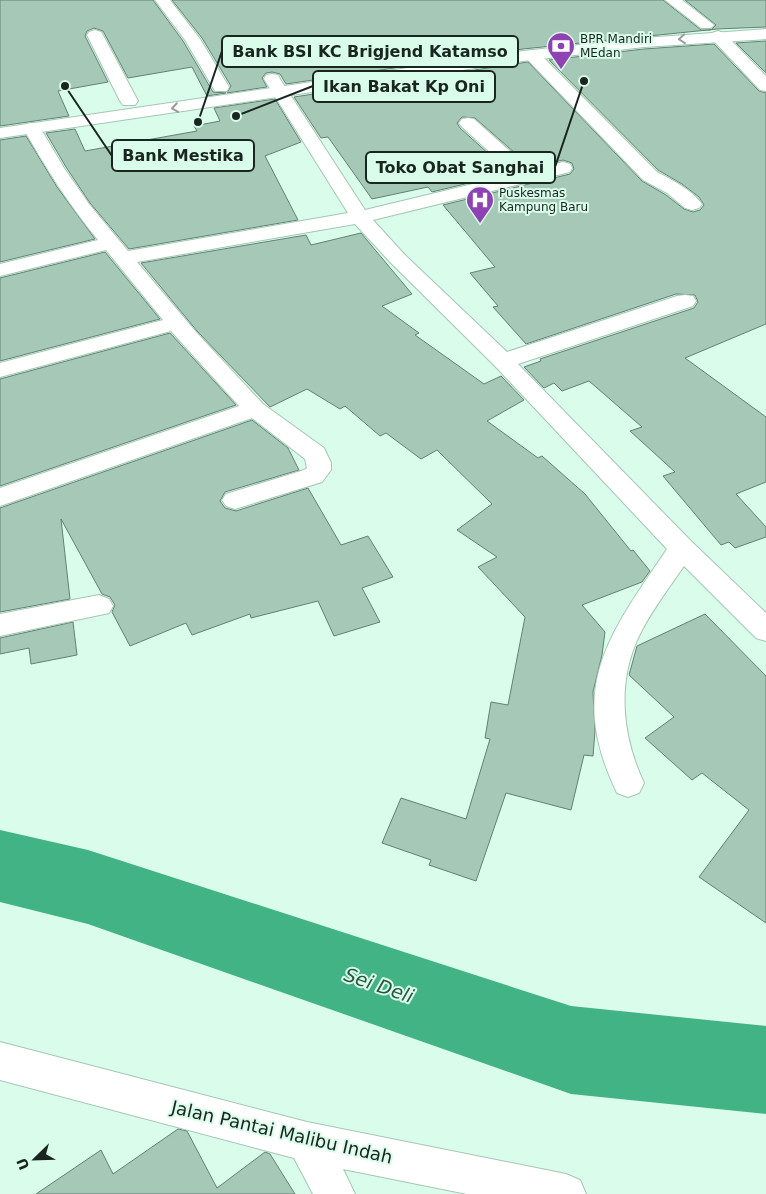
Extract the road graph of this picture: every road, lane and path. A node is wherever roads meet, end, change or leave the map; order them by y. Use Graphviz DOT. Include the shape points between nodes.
graph roads {
  1 [pos="162,0"];
  2 [pos="672,0"];
  3 [pos="766,22"];
  4 [pos="706,24"];
  5 [pos="766,34"];
  6 [pos="95,35"];
  7 [pos="718,36"];
  8 [pos="532,55"];
  9 [pos="275,86"];
  10 [pos="766,86"];
  11 [pos="224,94"];
  12 [pos="129,101"];
  13 [pos="0,120"];
  14 [pos="468,123"];
  15 [pos="32,128"];
  16 [pos="0,133"];
  17 [pos="563,168"];
  18 [pos="527,176"];
  19 [pos="692,204"];
  20 [pos="360,217"];
  21 [pos="116,251"];
  22 [pos="0,270"];
  23 [pos="685,302"];
  24 [pos="176,322"];
  25 [pos="503,361"];
  26 [pos="0,370"];
  27 [pos="255,409"];
  28 [pos="0,497"];
  29 [pos="235,500"];
  30 [pos="682,548"];
  31 [pos="99,606"];
  32 [pos="0,625"];
  33 [pos="766,630"];
  34 [pos="628,783"];
  35 [pos="0,1061"];
  36 [pos="307,1142"];
  37 [pos="335,1194"];
  38 [pos="566,1194"];
  1 -- 11 [label="street" via="192,39"];
  2 -- 4 [label="street"];
  3 -- 4 [label="street"];
  4 -- 9 [label="street" via="469,48"];
  5 -- 7 [label="street"];
  6 -- 12 [label="street"];
  7 -- 8 [label="street, one-way"];
  7 -- 10 [label="street"];
  8 -- 9 [label="street"];
  8 -- 19 [label="street" via="650,176 674,188"];
  9 -- 11 [label="street"];
  9 -- 20 [label="street"];
  11 -- 12 [label="street"];
  11 -- 15 [label="street, one-way"];
  12 -- 13 [label="street"];
  14 -- 18 [label="street"];
  15 -- 16 [label="street"];
  15 -- 21 [label="street" via="82,208"];
  17 -- 18 [label="street"];
  18 -- 20 [label="street"];
  20 -- 21 [label="street"];
  20 -- 25 [label="street"];
  21 -- 22 [label="street"];
  21 -- 24 [label="street"];
  23 -- 25 [label="street"];
  24 -- 26 [label="street"];
  24 -- 27 [label="street"];
  25 -- 30 [label="street"];
  27 -- 28 [label="street"];
  27 -- 29 [label="street" via="310,450 318,459 319,470 307,478"];
  30 -- 33 [label="street"];
  30 -- 34 [label="street" via="627,632 614,670 610,728"];
  31 -- 32 [label="street"];
  35 -- 36 [label="street, Jalan Pantai Malibu Indah"];
  36 -- 37 [label="street"];
  36 -- 38 [label="street, Jalan Pantai Malibu Indah"];
}
